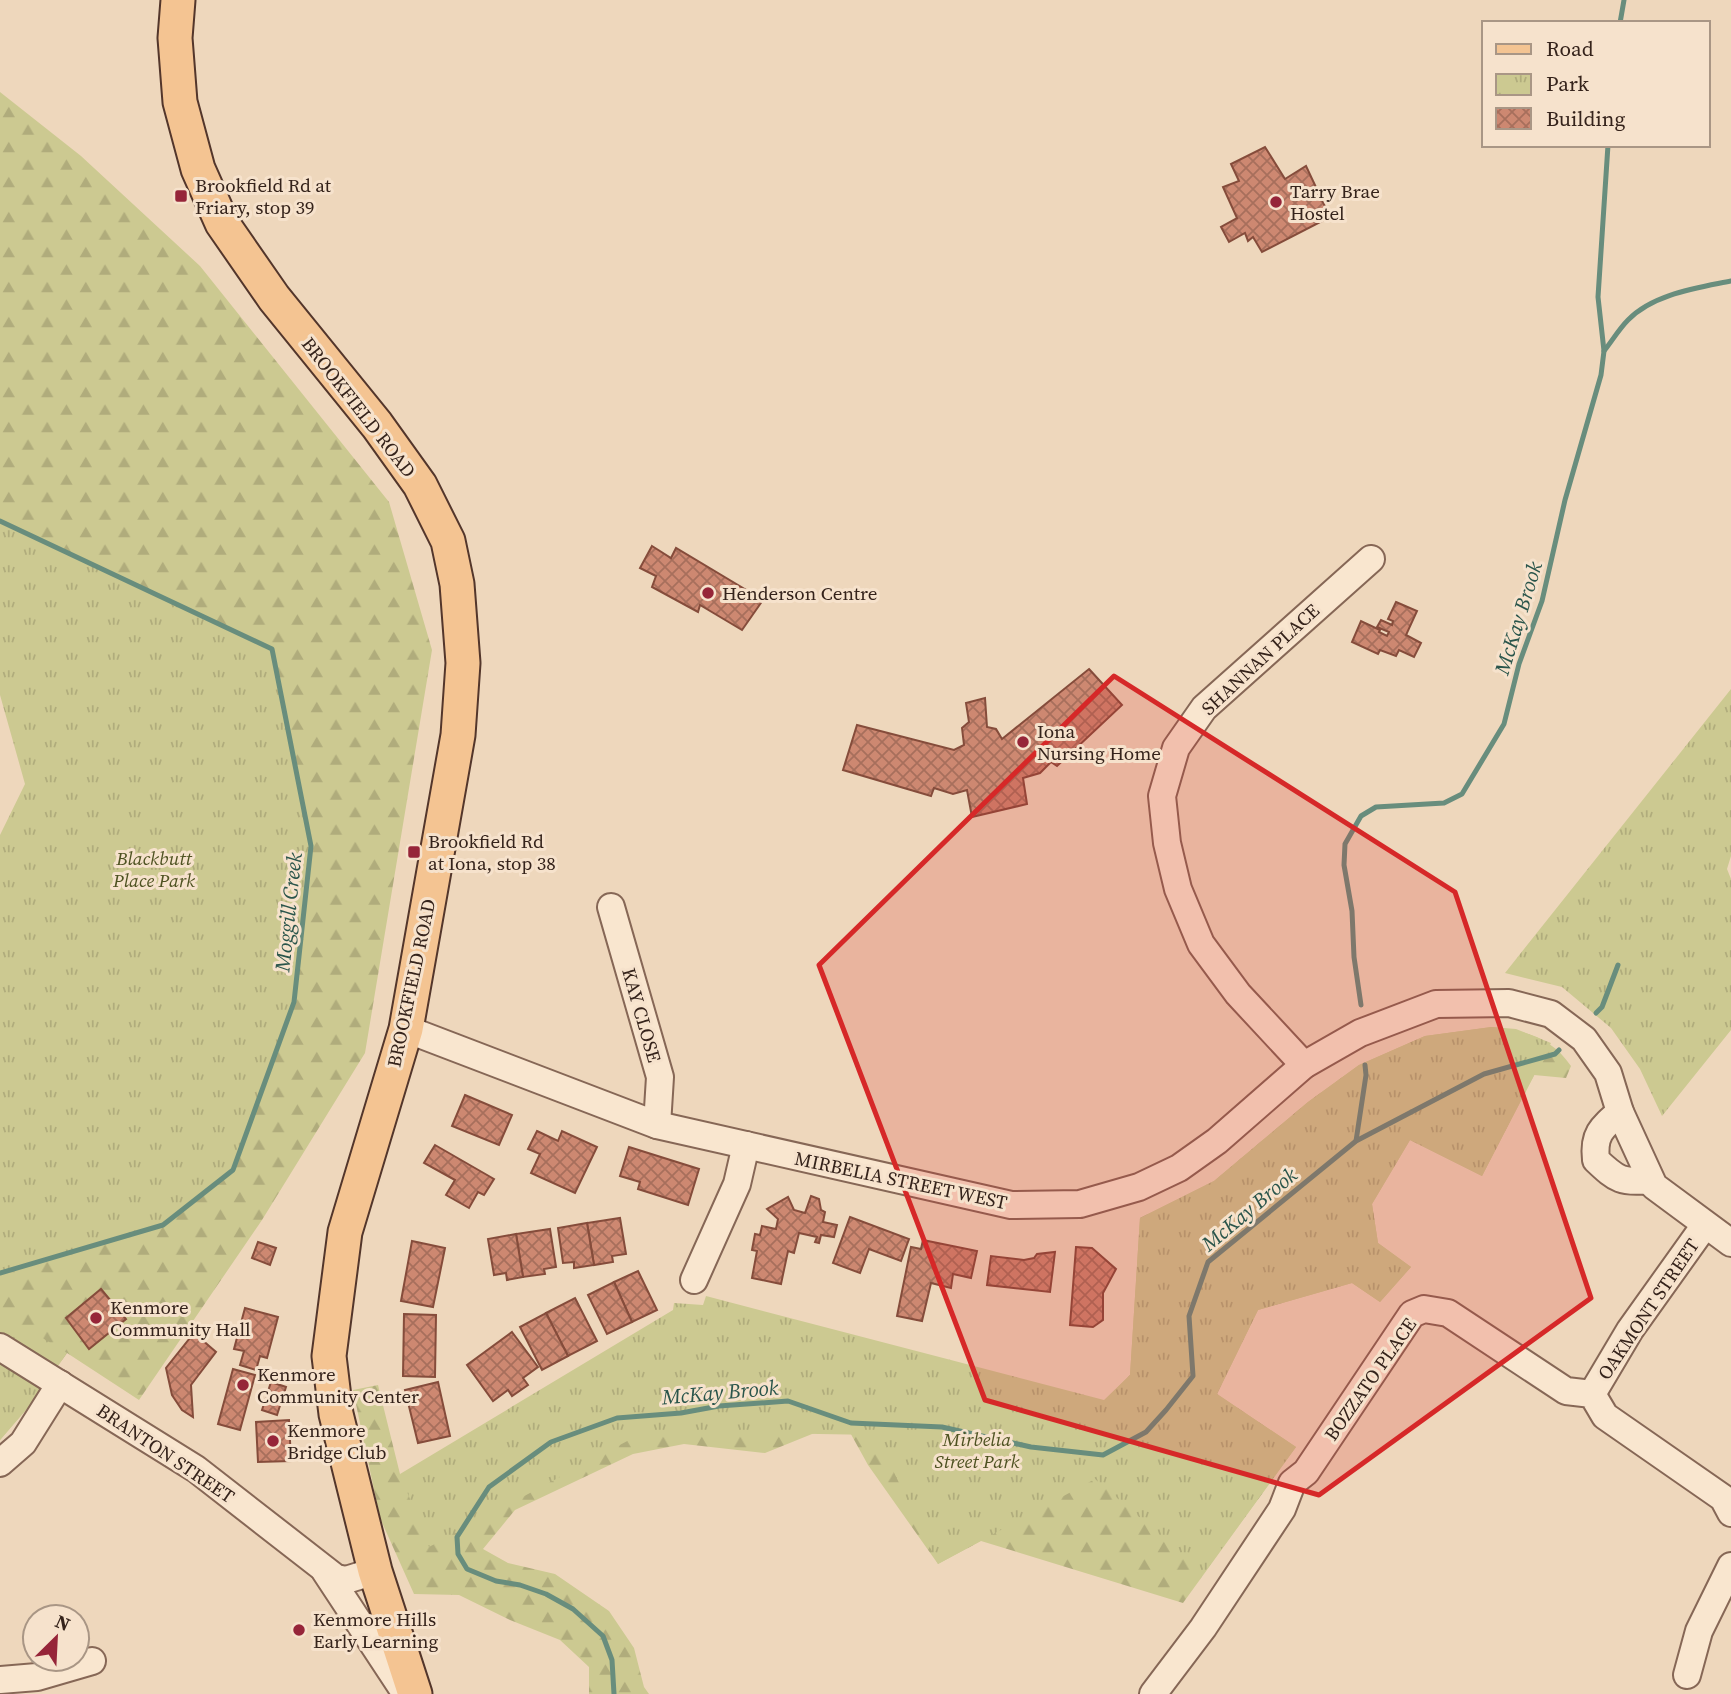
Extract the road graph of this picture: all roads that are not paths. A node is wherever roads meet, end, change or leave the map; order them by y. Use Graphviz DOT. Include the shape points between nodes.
graph roads {
  1 [pos="178,0"];
  2 [pos="1371,559"];
  3 [pos="611,907"];
  4 [pos="406,1030"];
  5 [pos="1304,1065"];
  6 [pos="1620,1112"];
  7 [pos="657,1125"];
  8 [pos="746,1145"];
  9 [pos="1650,1180"];
  10 [pos="1705,1225"];
  11 [pos="1731,1243"];
  12 [pos="694,1280"];
  13 [pos="0,1347"];
  14 [pos="60,1384"];
  15 [pos="1592,1394"];
  16 [pos="0,1463"];
  17 [pos="1731,1513"];
  18 [pos="1731,1566"];
  19 [pos="325,1571"];
  20 [pos="375,1571"];
  21 [pos="92,1661"];
  22 [pos="1687,1675"];
  23 [pos="0,1680"];
  24 [pos="406,1694"];
  25 [pos="415,1694"];
  26 [pos="1153,1694"];
  1 -- 4 [label="main road, BROOKFIELD ROAD" via="175,38 180,102 198,169 222,223 274,298 420,485 448,541 463,663 458,735"];
  2 -- 5 [label="street, SHANNAN PLACE" via="1203,708 1176,748 1162,796 1178,889 1201,944 1238,994"];
  3 -- 7 [label="street, KAY CLOSE" via="660,1077"];
  4 -- 7 [label="street, MIRBELIA STREET WEST"];
  4 -- 20 [label="main road, BROOKFIELD ROAD" via="345,1232 329,1356 336,1413"];
  5 -- 6 [label="street, MIRBELIA STREET WEST" via="1360,1032 1436,1004 1509,1003 1551,1014 1584,1039 1608,1073"];
  5 -- 8 [label="street, MIRBELIA STREET WEST" via="1179,1168 1139,1187 1080,1204 1011,1205"];
  6 -- 9 [label="street, MIRBELIA STREET WEST"];
  6 -- 9 [label="street" via="1602,1127 1594,1144 1596,1160 1627,1182"];
  7 -- 8 [label="street, MIRBELIA STREET WEST"];
  8 -- 12 [label="street" via="737,1184"];
  9 -- 10 [label="street, MIRBELIA STREET WEST"];
  10 -- 11 [label="street, MIRBELIA STREET WEST"];
  10 -- 15 [label="street, OAKMONT STREET" via="1630,1330"];
  13 -- 14 [label="street, BRANTON STREET"];
  14 -- 16 [label="street" via="23,1443"];
  14 -- 19 [label="street, BRANTON STREET" via="196,1469"];
  15 -- 17 [label="street" via="1605,1416 1723,1498"];
  15 -- 26 [label="street, BOZZATO PLACE" via="1566,1391 1448,1313 1424,1309 1412,1314 1306,1472 1292,1483 1282,1509 1203,1628"];
  18 -- 22 [label="street" via="1699,1631"];
  19 -- 20 [label="street, BRANTON STREET" via="346,1580"];
  19 -- 24 [label="street, BRANTON STREET"];
  20 -- 25 [label="main road, BROOKFIELD ROAD"];
  21 -- 23 [label="street" via="37,1677"];
}
